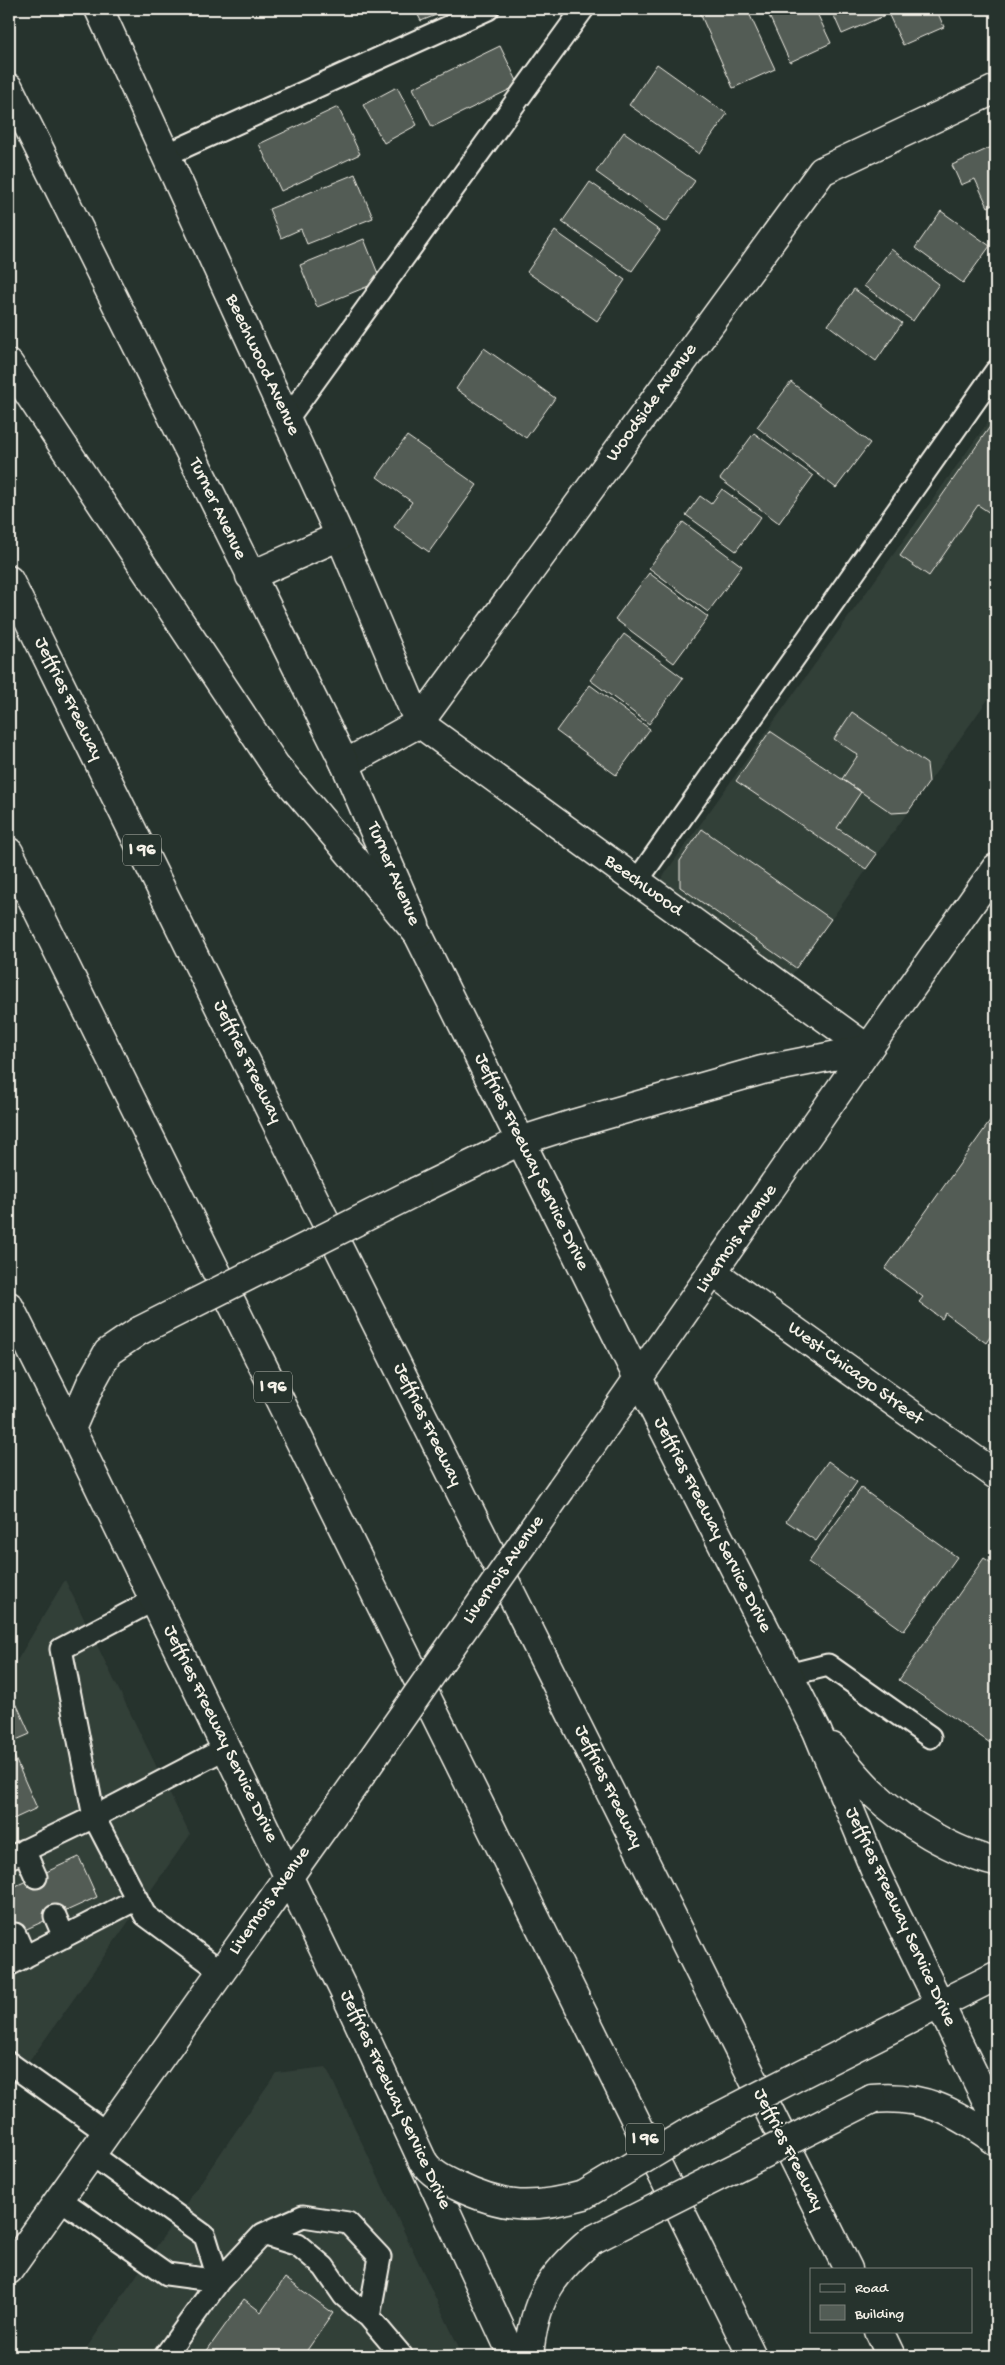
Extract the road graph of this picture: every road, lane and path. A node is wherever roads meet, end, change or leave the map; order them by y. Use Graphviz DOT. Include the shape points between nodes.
graph roads {
  1 [pos="99,9"];
  2 [pos="488,9"];
  3 [pos="583,9"];
  4 [pos="9,88"];
  5 [pos="996,90"];
  6 [pos="166,155"];
  7 [pos="9,364"];
  8 [pos="996,371"];
  9 [pos="286,419"];
  10 [pos="340,536"];
  11 [pos="250,576"];
  12 [pos="9,580"];
  13 [pos="419,723"];
  14 [pos="345,764"];
  15 [pos="9,852"];
  16 [pos="996,868"];
  17 [pos="637,881"];
  18 [pos="418,934"];
  19 [pos="868,1049"];
  20 [pos="520,1141"];
  21 [pos="714,1273"];
  22 [pos="10,1315"];
  23 [pos="638,1380"];
  24 [pos="71,1429"];
  25 [pos="996,1475"];
  26 [pos="154,1600"];
  27 [pos="788,1675"];
  28 [pos="818,1731"];
  29 [pos="930,1737"];
  30 [pos="226,1748"];
  31 [pos="94,1816"];
  32 [pos="16,1854"];
  33 [pos="996,1862"];
  34 [pos="288,1875"];
  35 [pos="36,1877"];
  36 [pos="137,1899"];
  37 [pos="55,1916"];
  38 [pos="15,1934"];
  39 [pos="64,1937"];
  40 [pos="17,1961"];
  41 [pos="221,1971"];
  42 [pos="996,1976"];
  43 [pos="940,2004"];
  44 [pos="9,2063"];
  45 [pos="996,2120"];
  46 [pos="996,2141"];
  47 [pos="99,2144"];
  48 [pos="423,2161"];
  49 [pos="60,2199"];
  50 [pos="263,2234"];
  51 [pos="848,2268"];
  52 [pos="9,2270"];
  53 [pos="219,2280"];
  54 [pos="369,2317"];
  55 [pos="879,2332"];
  56 [pos="165,2356"];
  57 [pos="402,2356"];
  58 [pos="513,2356"];
  59 [pos="529,2356"];
  60 [pos="752,2356"];
  61 [pos="891,2356"];
  1 -- 6 [label="main road, Beechwood Avenue"];
  2 -- 6 [label="lane"];
  3 -- 9 [label="lane"];
  4 -- 11 [label="main road, Turner Avenue"];
  5 -- 13 [label="main road, Woodside Avenue" via="822,171"];
  6 -- 9 [label="main road, Beechwood Avenue"];
  7 -- 18 [label="main road" via="274,765"];
  8 -- 17 [label="lane"];
  9 -- 10 [label="main road, Beechwood Avenue"];
  10 -- 11 [label="main road"];
  10 -- 13 [label="main road, Beechwood Avenue"];
  11 -- 14 [label="main road, Turner Avenue"];
  12 -- 51 [label="main road, Jeffries Freeway / I 96"];
  13 -- 14 [label="main road, Woodside Avenue"];
  13 -- 17 [label="main road, Beechwood"];
  14 -- 18 [label="main road, Turner Avenue"];
  15 -- 60 [label="main road, I 96"];
  16 -- 19 [label="main road, Livernois Avenue"];
  17 -- 19 [label="main road, Beechwood"];
  18 -- 20 [label="main road, Jeffries Freeway Service Drive"];
  19 -- 20 [label="main road" via="762,1070"];
  19 -- 21 [label="main road, Livernois Avenue"];
  20 -- 23 [label="main road, Jeffries Freeway Service Drive"];
  20 -- 24 [label="main road, bridge" via="139,1331 108,1352"];
  21 -- 23 [label="main road, Livernois Avenue"];
  21 -- 25 [label="main road, West Chicago Street"];
  22 -- 24 [label="main road, Jeffries Freeway Service Drive"];
  23 -- 27 [label="main road, Jeffries Freeway Service Drive"];
  23 -- 34 [label="main road, Livernois Avenue, bridge"];
  24 -- 26 [label="main road, Jeffries Freeway Service Drive"];
  26 -- 30 [label="main road, Jeffries Freeway Service Drive"];
  26 -- 31 [label="lane" via="61,1649"];
  27 -- 28 [label="main road, Jeffries Freeway Service Drive"];
  27 -- 29 [label="lane" via="828,1665"];
  28 -- 33 [label="main road" via="873,1793 904,1818 977,1858"];
  28 -- 43 [label="main road, Jeffries Freeway Service Drive" via="876,1873"];
  30 -- 31 [label="lane"];
  30 -- 34 [label="main road, Jeffries Freeway Service Drive"];
  31 -- 32 [label="lane"];
  31 -- 36 [label="lane"];
  32 -- 35 [label="lane"];
  34 -- 41 [label="main road, Livernois Avenue"];
  34 -- 48 [label="main road, Jeffries Freeway Service Drive"];
  36 -- 39 [label="lane"];
  36 -- 41 [label="lane" via="145,1916"];
  37 -- 39 [label="lane"];
  38 -- 40 [label="lane"];
  39 -- 40 [label="lane"];
  41 -- 47 [label="main road, Livernois Avenue"];
  42 -- 43 [label="main road"];
  43 -- 45 [label="main road, Jeffries Freeway Service Drive"];
  43 -- 48 [label="main road, bridge" via="689,2132 584,2195 530,2205 509,2205 488,2200 446,2180 427,2168"];
  44 -- 47 [label="lane"];
  46 -- 59 [label="main road, bridge" via="965,2118 933,2104 918,2099 872,2099 592,2240 569,2259 552,2280 532,2327"];
  47 -- 49 [label="main road, Livernois Avenue"];
  47 -- 53 [label="lane" via="205,2236"];
  48 -- 58 [label="main road, Jeffries Freeway Service Drive"];
  49 -- 52 [label="main road, Livernois Avenue"];
  49 -- 53 [label="lane" via="167,2274"];
  50 -- 53 [label="lane"];
  50 -- 54 [label="lane" via="298,2245 324,2267 344,2296"];
  50 -- 54 [label="lane" via="303,2216 348,2223 380,2257"];
  53 -- 56 [label="lane"];
  54 -- 57 [label="lane"];
  55 -- 61 [label="main road"];
}
